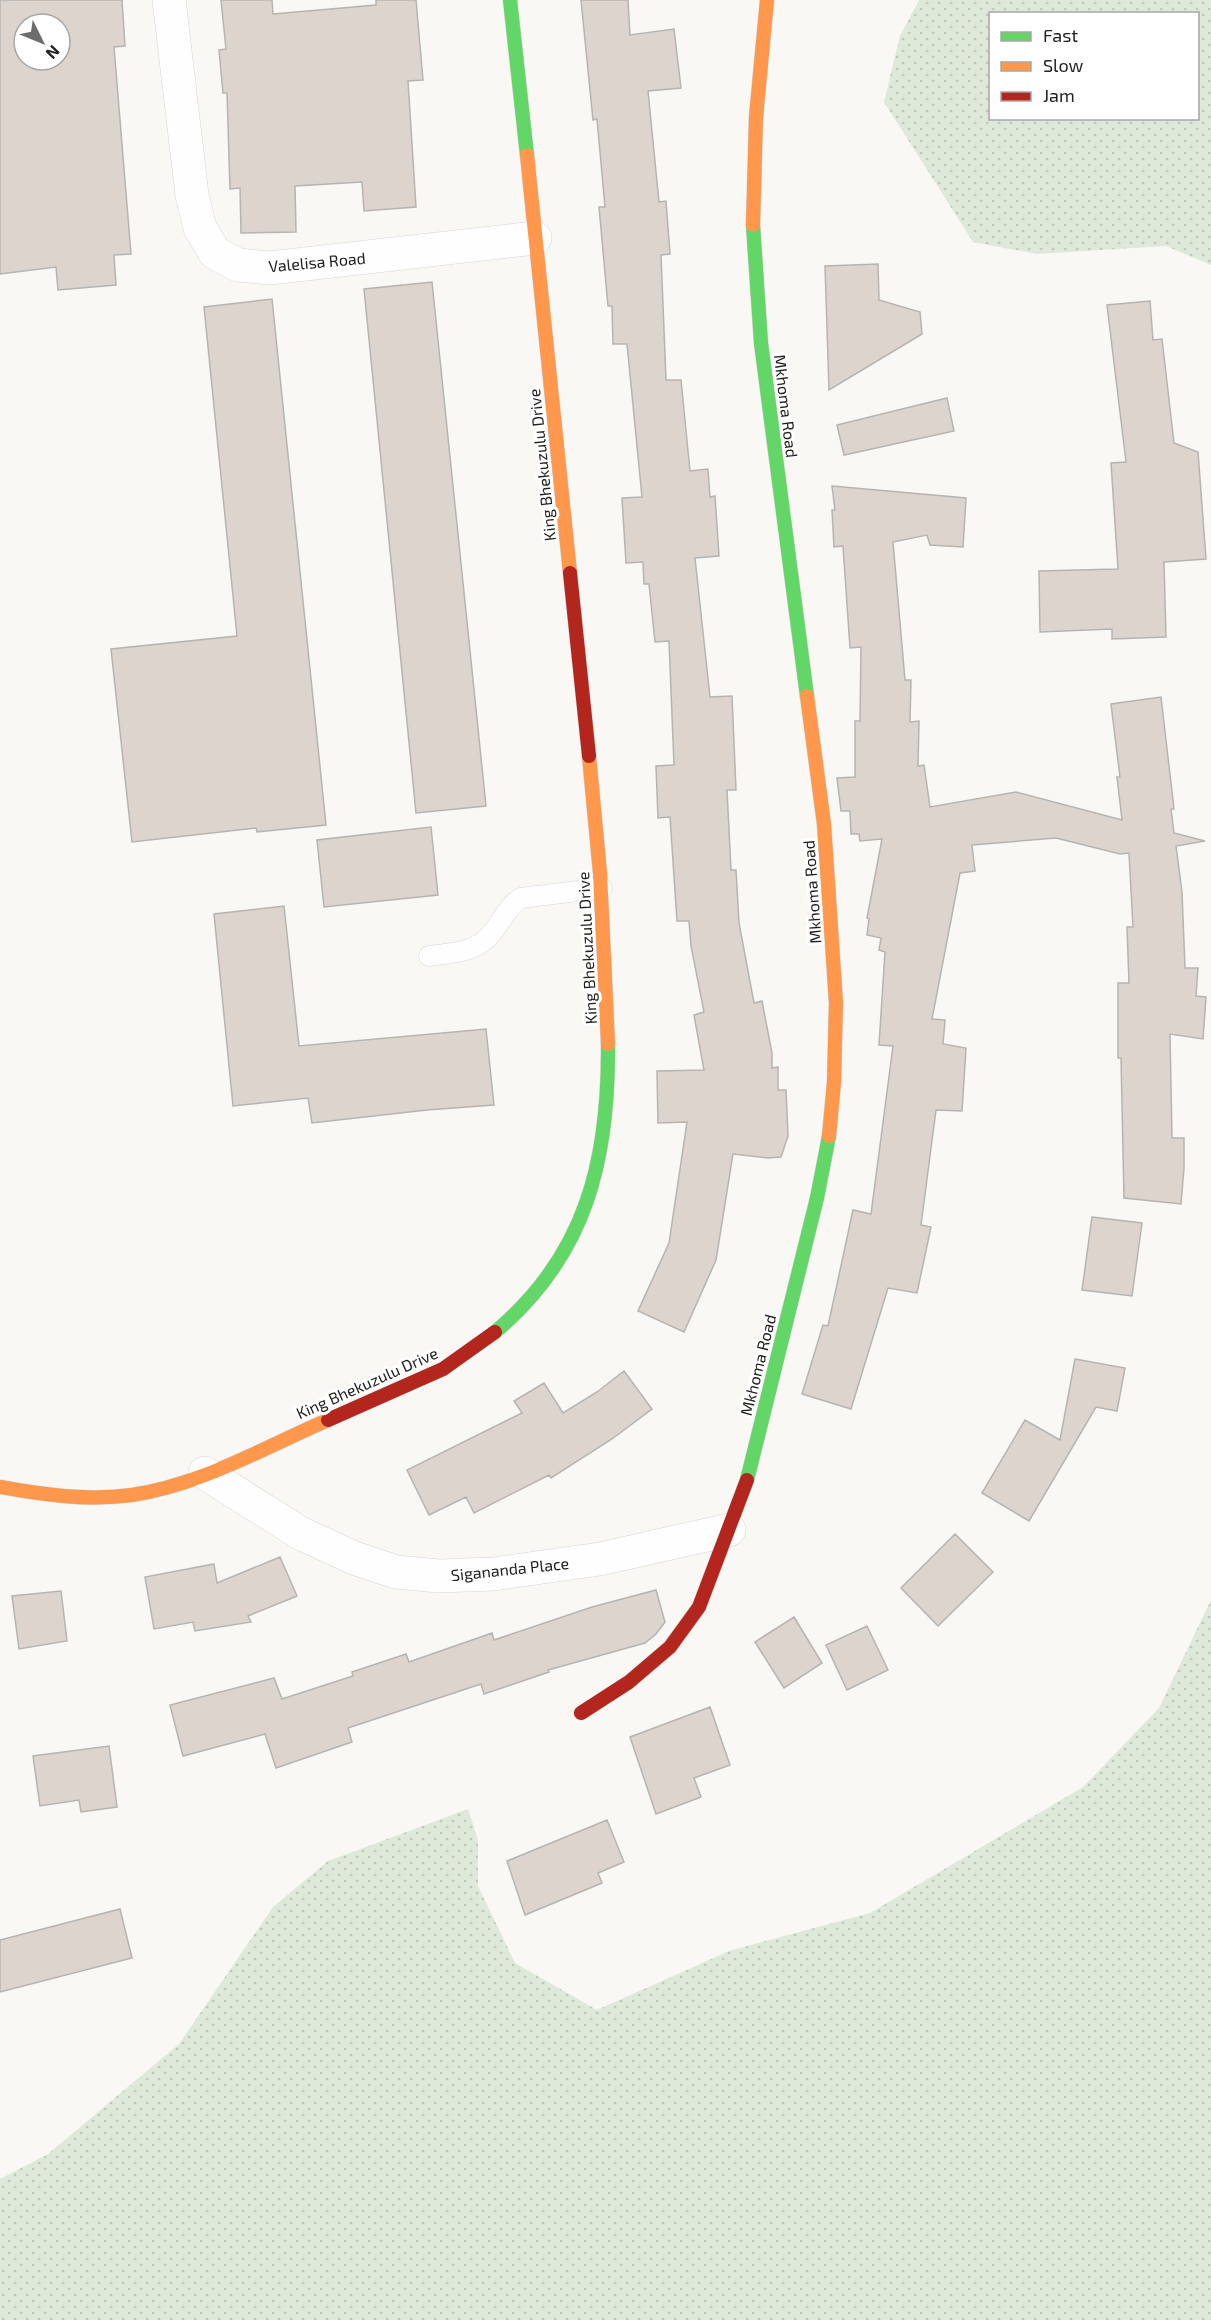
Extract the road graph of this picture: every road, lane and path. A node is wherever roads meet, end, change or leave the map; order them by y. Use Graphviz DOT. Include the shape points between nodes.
graph roads {
  1 [pos="169,0"];
  2 [pos="510,0"];
  3 [pos="767,0"];
  4 [pos="536,238"];
  5 [pos="602,888"];
  6 [pos="429,956"];
  7 [pos="205,1473"];
  8 [pos="0,1487"];
  9 [pos="729,1530"];
  10 [pos="581,1713"];
  1 -- 4 [label="street, Valelisa Road" via="192,195 200,228 215,253 237,265 270,268"];
  2 -- 4 [label="street, King Bhekuzulu Drive"];
  3 -- 9 [label="street, Mkhoma Road" via="753,188 755,269 761,343 824,824 836,1003 834,1082 817,1198 746,1483"];
  4 -- 5 [label="street, King Bhekuzulu Drive"];
  5 -- 6 [label="lane" via="522,898 512,904 476,948"];
  5 -- 7 [label="street, King Bhekuzulu Drive" via="609,1110 602,1155 588,1200 569,1241 544,1280 480,1345 441,1369"];
  7 -- 8 [label="street, King Bhekuzulu Drive" via="152,1491 109,1497 50,1496"];
  7 -- 9 [label="street, Sigananda Place" via="300,1533 396,1572 439,1576 493,1574 600,1559"];
  9 -- 10 [label="street, Mkhoma Road" via="699,1607 670,1647 629,1682"];
}
